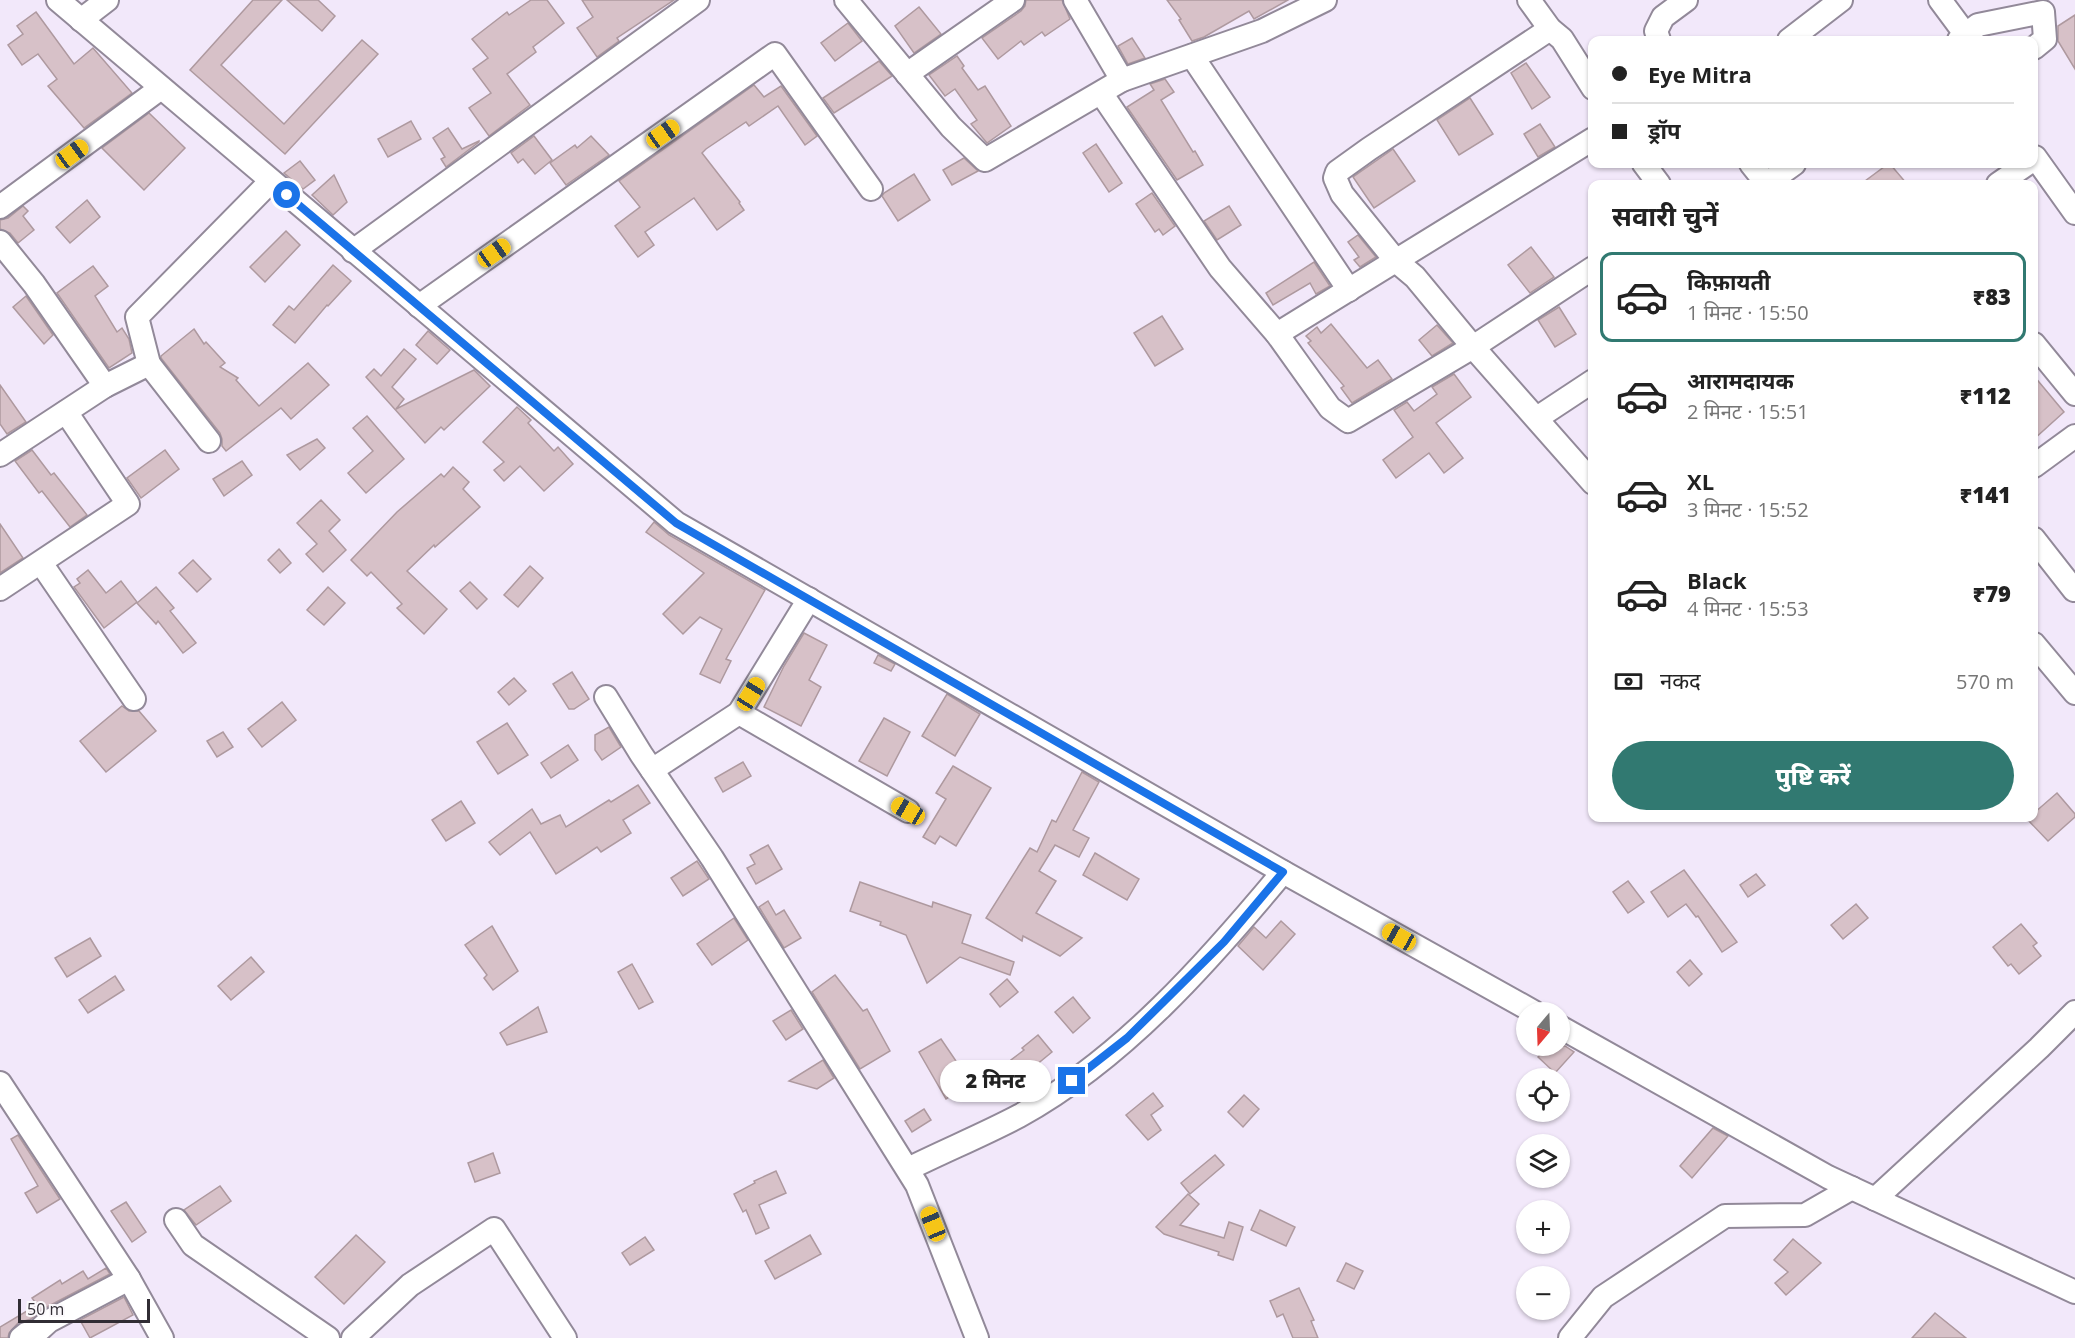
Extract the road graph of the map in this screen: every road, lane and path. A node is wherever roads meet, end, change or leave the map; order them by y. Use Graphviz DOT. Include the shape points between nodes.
graph roads {
  1 [pos="58,0"];
  2 [pos="107,0"];
  3 [pos="698,0"];
  4 [pos="846,0"];
  5 [pos="1014,0"];
  6 [pos="1075,0"];
  7 [pos="1325,0"];
  8 [pos="1529,0"];
  9 [pos="1686,0"];
  10 [pos="1841,0"];
  11 [pos="1940,0"];
  12 [pos="2046,4"];
  13 [pos="81,20"];
  14 [pos="1550,29"];
  15 [pos="1658,36"];
  16 [pos="1794,36"];
  17 [pos="1962,36"];
  18 [pos="1965,36"];
  19 [pos="2038,45"];
  20 [pos="1192,56"];
  21 [pos="907,74"];
  22 [pos="1122,80"];
  23 [pos="1588,80"];
  24 [pos="161,88"];
  25 [pos="1101,93"];
  26 [pos="1588,142"];
  27 [pos="2038,162"];
  28 [pos="1788,168"];
  29 [pos="2021,168"];
  30 [pos="271,180"];
  31 [pos="1772,180"];
  32 [pos="2004,180"];
  33 [pos="871,189"];
  34 [pos="0,207"];
  35 [pos="2075,213"];
  36 [pos="0,242"];
  37 [pos="353,251"];
  38 [pos="1396,261"];
  39 [pos="1588,271"];
  40 [pos="1349,290"];
  41 [pos="419,306"];
  42 [pos="1276,334"];
  43 [pos="1473,347"];
  44 [pos="2038,349"];
  45 [pos="149,364"];
  46 [pos="1588,384"];
  47 [pos="105,386"];
  48 [pos="2075,394"];
  49 [pos="66,412"];
  50 [pos="1537,418"];
  51 [pos="2075,436"];
  52 [pos="209,441"];
  53 [pos="0,455"];
  54 [pos="2038,463"];
  55 [pos="1588,477"];
  56 [pos="2038,544"];
  57 [pos="41,563"];
  58 [pos="0,589"];
  59 [pos="2075,589"];
  60 [pos="809,599"];
  61 [pos="2038,649"];
  62 [pos="2075,693"];
  63 [pos="606,697"];
  64 [pos="134,699"];
  65 [pos="739,713"];
  66 [pos="652,770"];
  67 [pos="908,811"];
  68 [pos="1283,872"];
  69 [pos="1516,1002"];
  70 [pos="2075,1012"];
  71 [pos="1570,1033"];
  72 [pos="0,1083"];
  73 [pos="908,1169"];
  74 [pos="1852,1188"];
  75 [pos="1875,1199"];
  76 [pos="177,1220"];
  77 [pos="129,1279"];
  78 [pos="2075,1293"];
  79 [pos="21,1338"];
  80 [pos="162,1338"];
  81 [pos="328,1338"];
  82 [pos="353,1338"];
  83 [pos="565,1338"];
  84 [pos="977,1338"];
  85 [pos="1570,1338"];
  1 -- 13 [label="street"];
  2 -- 13 [label="street"];
  3 -- 37 [label="street"];
  4 -- 21 [label="street"];
  5 -- 21 [label="street"];
  6 -- 22 [label="street"];
  7 -- 20 [label="street" via="1262,31"];
  8 -- 14 [label="street"];
  9 -- 15 [label="street" via="1663,17"];
  10 -- 16 [label="street"];
  11 -- 17 [label="street"];
  12 -- 18 [label="street" via="1978,25"];
  12 -- 19 [label="street" via="2045,39"];
  13 -- 24 [label="street"];
  14 -- 23 [label="street" via="1562,39"];
  14 -- 38 [label="street" via="1337,172 1335,178 1342,194"];
  20 -- 22 [label="street"];
  20 -- 40 [label="street"];
  21 -- 25 [label="street" via="951,127 985,160"];
  22 -- 25 [label="street"];
  24 -- 30 [label="street"];
  24 -- 34 [label="street"];
  25 -- 42 [label="street" via="1220,268"];
  26 -- 38 [label="street"];
  27 -- 35 [label="street"];
  28 -- 31 [label="street"];
  29 -- 32 [label="street"];
  30 -- 37 [label="street"];
  30 -- 45 [label="street" via="137,317"];
  33 -- 41 [label="street" via="775,54"];
  36 -- 47 [label="street"];
  37 -- 41 [label="street"];
  38 -- 40 [label="street"];
  38 -- 43 [label="street" via="1415,277"];
  39 -- 43 [label="street"];
  40 -- 42 [label="street"];
  41 -- 60 [label="street" via="676,523"];
  42 -- 43 [label="street" via="1330,408 1348,421"];
  43 -- 50 [label="street"];
  44 -- 48 [label="street"];
  45 -- 47 [label="street"];
  45 -- 52 [label="street"];
  46 -- 50 [label="street"];
  47 -- 49 [label="street"];
  49 -- 53 [label="street"];
  49 -- 57 [label="street" via="128,504"];
  50 -- 55 [label="street"];
  51 -- 54 [label="street"];
  56 -- 59 [label="street"];
  57 -- 58 [label="street"];
  57 -- 64 [label="street"];
  60 -- 65 [label="street"];
  60 -- 68 [label="street"];
  61 -- 62 [label="street"];
  63 -- 66 [label="street"];
  65 -- 66 [label="street"];
  65 -- 67 [label="street"];
  66 -- 73 [label="street"];
  68 -- 69 [label="street"];
  68 -- 73 [label="street" via="1224,942 1127,1038 1020,1115"];
  70 -- 75 [label="street"];
  71 -- 74 [label="street"];
  72 -- 77 [label="street"];
  73 -- 84 [label="street"];
  74 -- 75 [label="street"];
  74 -- 85 [label="street" via="1805,1215 1725,1216 1603,1297"];
  75 -- 78 [label="street"];
  76 -- 81 [label="street" via="193,1245"];
  77 -- 79 [label="street"];
  77 -- 80 [label="street"];
  82 -- 83 [label="street" via="410,1285 494,1229"];
}
